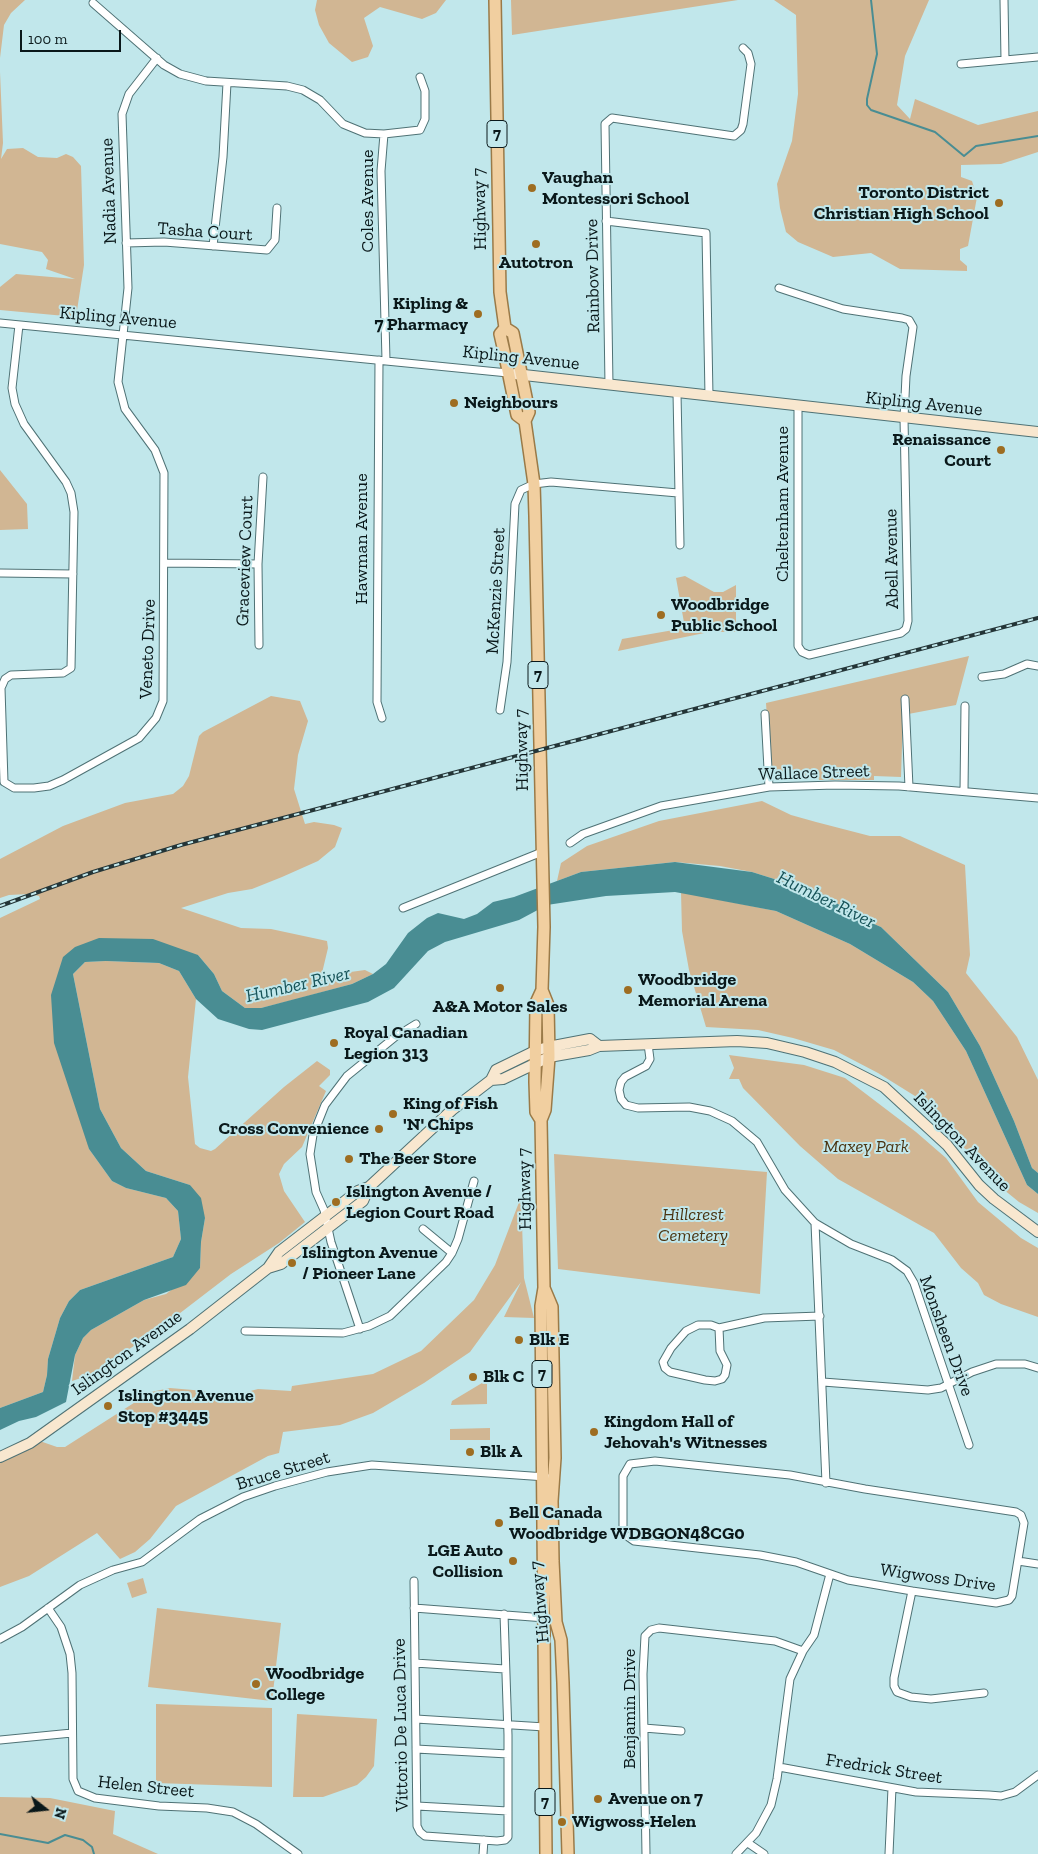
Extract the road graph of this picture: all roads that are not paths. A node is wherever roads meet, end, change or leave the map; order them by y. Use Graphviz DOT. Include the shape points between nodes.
graph roads {
  1 [pos="495,0"];
  2 [pos="1004,0"];
  3 [pos="93,3"];
  4 [pos="743,48"];
  5 [pos="1038,56"];
  6 [pos="157,58"];
  7 [pos="1004,60"];
  8 [pos="961,64"];
  9 [pos="420,77"];
  10 [pos="227,83"];
  11 [pos="384,134"];
  12 [pos="277,208"];
  13 [pos="606,221"];
  14 [pos="126,243"];
  15 [pos="214,246"];
  16 [pos="779,288"];
  17 [pos="0,323"];
  18 [pos="19,325"];
  19 [pos="506,328"];
  20 [pos="123,334"];
  21 [pos="382,360"];
  22 [pos="508,373"];
  23 [pos="521,374"];
  24 [pos="609,385"];
  25 [pos="676,393"];
  26 [pos="709,396"];
  27 [pos="798,406"];
  28 [pos="904,418"];
  29 [pos="525,421"];
  30 [pos="1038,432"];
  31 [pos="263,477"];
  32 [pos="534,484"];
  33 [pos="678,493"];
  34 [pos="680,545"];
  35 [pos="165,563"];
  36 [pos="258,564"];
  37 [pos="0,573"];
  38 [pos="73,574"];
  39 [pos="259,645"];
  40 [pos="809,655"];
  41 [pos="1038,666"];
  42 [pos="982,677"];
  43 [pos="905,699"];
  44 [pos="965,706"];
  45 [pos="500,710"];
  46 [pos="765,714"];
  47 [pos="382,718"];
  48 [pos="769,787"];
  49 [pos="909,787"];
  50 [pos="964,791"];
  51 [pos="1038,798"];
  52 [pos="570,843"];
  53 [pos="542,852"];
  54 [pos="404,908"];
  55 [pos="542,990"];
  56 [pos="416,1024"];
  57 [pos="648,1044"];
  58 [pos="549,1052"];
  59 [pos="535,1057"];
  60 [pos="541,1120"];
  61 [pos="474,1181"];
  62 [pos="327,1223"];
  63 [pos="815,1224"];
  64 [pos="423,1229"];
  65 [pos="1038,1232"];
  66 [pos="452,1253"];
  67 [pos="820,1316"];
  68 [pos="719,1328"];
  69 [pos="360,1329"];
  70 [pos="245,1331"];
  71 [pos="1038,1368"];
  72 [pos="823,1382"];
  73 [pos="947,1384"];
  74 [pos="969,1445"];
  75 [pos="0,1457"];
  76 [pos="548,1477"];
  77 [pos="826,1483"];
  78 [pos="1018,1561"];
  79 [pos="1038,1564"];
  80 [pos="830,1574"];
  81 [pos="414,1582"];
  82 [pos="912,1591"];
  83 [pos="48,1608"];
  84 [pos="414,1608"];
  85 [pos="504,1614"];
  86 [pos="545,1618"];
  87 [pos="0,1639"];
  88 [pos="803,1650"];
  89 [pos="415,1663"];
  90 [pos="505,1669"];
  91 [pos="984,1693"];
  92 [pos="416,1719"];
  93 [pos="507,1724"];
  94 [pos="545,1727"];
  95 [pos="644,1728"];
  96 [pos="681,1731"];
  97 [pos="72,1734"];
  98 [pos="0,1740"];
  99 [pos="416,1749"];
  100 [pos="508,1754"];
  101 [pos="779,1767"];
  102 [pos="1038,1775"];
  103 [pos="892,1788"];
  104 [pos="417,1806"];
  105 [pos="508,1811"];
  106 [pos="484,1840"];
  107 [pos="748,1843"];
  108 [pos="298,1854"];
  109 [pos="483,1854"];
  110 [pos="546,1854"];
  111 [pos="568,1854"];
  112 [pos="646,1854"];
  113 [pos="736,1854"];
  114 [pos="764,1854"];
  115 [pos="889,1854"];
  1 -- 19 [label="main road, Highway 7 / 7" via="500,292"];
  2 -- 7 [label="street"];
  3 -- 6 [label="street"];
  4 -- 13 [label="street, Rainbow Drive" via="751,64 743,124 734,136 612,118 605,124"];
  5 -- 7 [label="street"];
  6 -- 10 [label="street" via="189,78"];
  6 -- 14 [label="street, Nadia Avenue" via="131,90 122,114"];
  7 -- 8 [label="street"];
  9 -- 11 [label="street, Coles Avenue" via="425,91 423,126 416,132"];
  10 -- 11 [label="street" via="287,86 303,90 320,100 349,127 365,134"];
  10 -- 15 [label="street"];
  11 -- 21 [label="street, Coles Avenue" via="381,171"];
  12 -- 15 [label="street, Tasha Court" via="275,240 267,250"];
  13 -- 24 [label="street, Rainbow Drive"];
  13 -- 26 [label="street" via="706,233"];
  14 -- 15 [label="street, Tasha Court"];
  14 -- 20 [label="street, Nadia Avenue" via="127,298"];
  16 -- 28 [label="street" via="843,309 909,320 913,327"];
  17 -- 18 [label="street, Kipling Avenue"];
  18 -- 20 [label="street, Kipling Avenue"];
  18 -- 38 [label="street, Veneto Drive" via="13,373 14,398 24,424 71,493 74,512"];
  19 -- 22 [label="main road, Highway 7 / 7" via="500,334"];
  19 -- 23 [label="main road, Highway 7 / 7" via="513,334"];
  20 -- 21 [label="street, Kipling Avenue"];
  20 -- 35 [label="street, Veneto Drive" via="118,382 120,395 128,414 156,450 163,467"];
  21 -- 22 [label="street, Kipling Avenue"];
  21 -- 47 [label="street, Hawman Avenue" via="377,702"];
  22 -- 23 [label="main road, Kipling Avenue"];
  22 -- 29 [label="main road, Highway 7 / 7" via="517,415"];
  23 -- 24 [label="main road, Kipling Avenue"];
  23 -- 29 [label="main road, Highway 7 / 7" via="529,412"];
  24 -- 25 [label="main road, Kipling Avenue"];
  25 -- 26 [label="main road, Kipling Avenue"];
  25 -- 33 [label="street"];
  26 -- 27 [label="main road, Kipling Avenue"];
  27 -- 28 [label="main road, Kipling Avenue"];
  27 -- 40 [label="street, Cheltenham Avenue" via="798,646"];
  28 -- 30 [label="main road, Kipling Avenue"];
  28 -- 40 [label="street, Abell Avenue" via="906,629 901,633"];
  29 -- 32 [label="main road, Highway 7 / 7"];
  31 -- 36 [label="street, Graceview Court"];
  32 -- 33 [label="street" via="551,482"];
  32 -- 45 [label="street, McKenzie Street" via="521,490 515,504 507,662"];
  32 -- 53 [label="main road, Highway 7 / 7"];
  33 -- 34 [label="street"];
  35 -- 36 [label="street"];
  35 -- 38 [label="street, Veneto Drive" via="164,692 160,710 151,725 131,743 56,783 41,787 10,787 3,777 2,683 11,675 63,673 71,668"];
  36 -- 39 [label="street, Graceview Court"];
  37 -- 38 [label="street"];
  41 -- 42 [label="street" via="1027,664 1004,674"];
  43 -- 49 [label="street"];
  44 -- 50 [label="street"];
  46 -- 48 [label="street"];
  48 -- 49 [label="street, Wallace Street"];
  48 -- 52 [label="street, Wallace Street" via="661,806 583,834"];
  49 -- 50 [label="street, Wallace Street"];
  50 -- 51 [label="street, Wallace Street"];
  53 -- 54 [label="street"];
  53 -- 55 [label="main road, Highway 7 / 7"];
  55 -- 58 [label="main road, Highway 7 / 7" via="548,1005"];
  55 -- 59 [label="main road, Highway 7 / 7" via="536,1003"];
  56 -- 62 [label="street" via="347,1076 323,1110 313,1135 310,1154 316,1192"];
  57 -- 58 [label="main road, Islington Avenue"];
  57 -- 63 [label="street, Monsheen Drive" via="650,1059 646,1066 625,1077 618,1090 626,1105 638,1108 689,1107 710,1111 736,1124 757,1142 785,1190"];
  57 -- 65 [label="main road, Islington Avenue" via="697,1040 767,1042 805,1052 855,1072 884,1087 918,1116 947,1145 979,1185 1000,1205"];
  58 -- 59 [label="main road, Islington Avenue"];
  58 -- 60 [label="main road, Highway 7 / 7" via="545,1110"];
  59 -- 60 [label="main road, Highway 7 / 7" via="536,1112"];
  59 -- 62 [label="main road, Islington Avenue" via="496,1070 491,1080 452,1110 369,1187 358,1191"];
  60 -- 76 [label="main road, Highway 7 / 7" via="544,1288 541,1306"];
  61 -- 66 [label="street"];
  62 -- 69 [label="street"];
  62 -- 75 [label="main road, Islington Avenue" via="281,1264 268,1268 30,1443"];
  63 -- 67 [label="street"];
  63 -- 73 [label="street, Monsheen Drive" via="851,1244 892,1260 907,1271 914,1283"];
  64 -- 66 [label="street"];
  66 -- 69 [label="street" via="400,1309 380,1322"];
  67 -- 68 [label="street" via="764,1318"];
  67 -- 72 [label="street"];
  68 -- 68 [label="street" via="698,1326 686,1331 663,1362 665,1368 705,1380 722,1379 727,1365 720,1351"];
  69 -- 70 [label="street" via="342,1333"];
  71 -- 73 [label="street" via="1025,1364 996,1364"];
  72 -- 73 [label="street" via="919,1391"];
  72 -- 77 [label="street"];
  73 -- 74 [label="street, Monsheen Drive"];
  76 -- 83 [label="street, Bruce Street" via="372,1465 290,1481 243,1497 200,1519 142,1562 92,1579"];
  76 -- 86 [label="main road, Highway 7 / 7"];
  76 -- 111 [label="main road, Highway 7 / 7" via="556,1622 561,1640"];
  77 -- 78 [label="street, Wigwoss Drive" via="1016,1512 1024,1523"];
  77 -- 80 [label="street, Wigwoss Drive" via="751,1470 637,1462 630,1464 623,1476 623,1526 624,1534 634,1541 760,1555 796,1562"];
  78 -- 79 [label="street"];
  78 -- 82 [label="street, Wigwoss Drive" via="1012,1596 1003,1602"];
  80 -- 82 [label="street, Wigwoss Drive" via="861,1583"];
  80 -- 88 [label="street" via="820,1619"];
  81 -- 84 [label="street, Vittorio De Luca Drive"];
  82 -- 91 [label="street" via="894,1678 897,1692 931,1699"];
  83 -- 87 [label="street, Bruce Street"];
  83 -- 97 [label="street, Helen Street" via="61,1627 70,1654"];
  84 -- 85 [label="street"];
  84 -- 89 [label="street, Vittorio De Luca Drive"];
  85 -- 86 [label="street"];
  85 -- 90 [label="street, Vittorio De Luca Drive"];
  86 -- 94 [label="main road, Highway 7 / 7"];
  88 -- 95 [label="street, Benjamin Drive" via="775,1641 659,1628 651,1630 644,1643"];
  88 -- 101 [label="street" via="790,1679"];
  89 -- 90 [label="street"];
  89 -- 92 [label="street, Vittorio De Luca Drive"];
  90 -- 93 [label="street, Vittorio De Luca Drive"];
  92 -- 93 [label="street"];
  92 -- 99 [label="street, Vittorio De Luca Drive"];
  93 -- 94 [label="street"];
  93 -- 100 [label="street, Vittorio De Luca Drive"];
  94 -- 110 [label="main road, Highway 7 / 7"];
  95 -- 96 [label="street"];
  95 -- 112 [label="street, Benjamin Drive"];
  97 -- 98 [label="street"];
  97 -- 108 [label="street, Helen Street" via="73,1779 78,1791 95,1798 233,1812"];
  99 -- 100 [label="street"];
  99 -- 104 [label="street, Vittorio De Luca Drive"];
  100 -- 105 [label="street, Vittorio De Luca Drive"];
  101 -- 103 [label="street, Fredrick Street"];
  101 -- 107 [label="street" via="767,1816"];
  102 -- 103 [label="street, Fredrick Street" via="1022,1788 1001,1796"];
  103 -- 115 [label="street"];
  104 -- 105 [label="street"];
  104 -- 106 [label="street, Vittorio De Luca Drive" via="417,1826 425,1836"];
  105 -- 106 [label="street, Vittorio De Luca Drive" via="508,1838"];
  106 -- 109 [label="street"];
  107 -- 113 [label="street"];
  107 -- 114 [label="street"];
}
